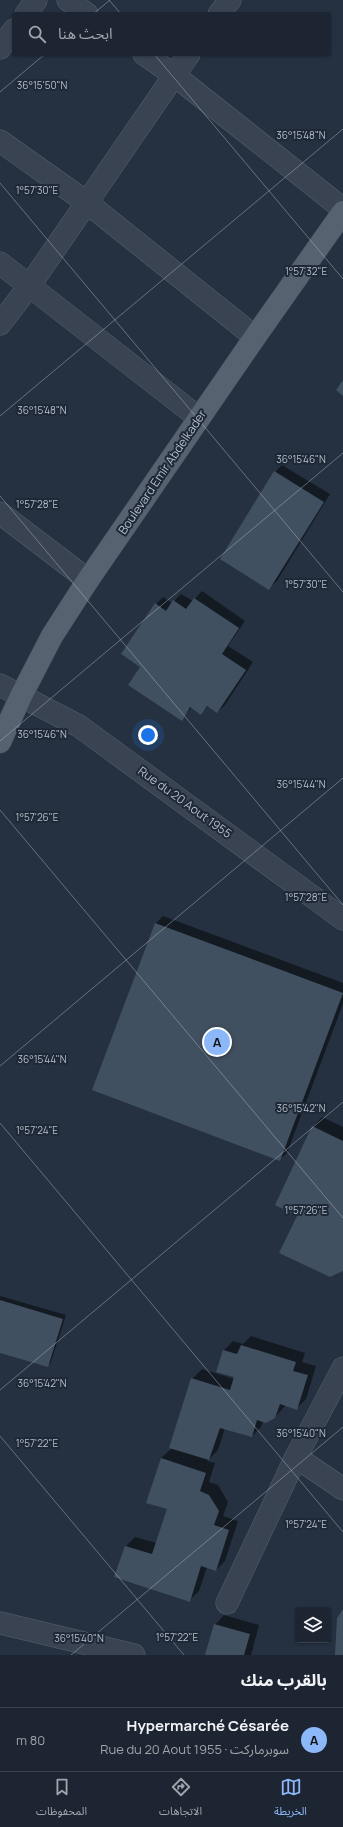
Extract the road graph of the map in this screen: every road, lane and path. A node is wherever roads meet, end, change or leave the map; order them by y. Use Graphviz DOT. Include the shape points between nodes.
graph roads {
  1 [pos="36,0"];
  2 [pos="68,0"];
  3 [pos="230,0"];
  4 [pos="27,12"];
  5 [pos="85,12"];
  6 [pos="221,12"];
  7 [pos="12,33"];
  8 [pos="0,48"];
  9 [pos="147,56"];
  10 [pos="188,56"];
  11 [pos="174,75"];
  12 [pos="0,141"];
  13 [pos="86,202"];
  14 [pos="343,209"];
  15 [pos="343,212"];
  16 [pos="0,262"];
  17 [pos="30,285"];
  18 [pos="0,324"];
  19 [pos="255,337"];
  20 [pos="199,418"];
  21 [pos="0,513"];
  22 [pos="88,580"];
  23 [pos="0,685"];
  24 [pos="21,696"];
  25 [pos="0,742"];
  26 [pos="343,919"];
  27 [pos="343,1368"];
  28 [pos="296,1457"];
  29 [pos="343,1488"];
  30 [pos="227,1602"];
  31 [pos="0,1623"];
  32 [pos="134,1655"];
  1 -- 4 [label="street"];
  2 -- 5 [label="street"];
  3 -- 6 [label="street"];
  7 -- 8 [label="street"];
  9 -- 11 [label="street"];
  10 -- 11 [label="street"];
  11 -- 13 [label="street"];
  11 -- 14 [label="street"];
  12 -- 13 [label="street"];
  13 -- 17 [label="street"];
  13 -- 19 [label="street"];
  15 -- 19 [label="main road, Boulevard Emir Abdelkader"];
  16 -- 17 [label="street"];
  17 -- 18 [label="street"];
  17 -- 20 [label="street"];
  19 -- 20 [label="main road, Boulevard Emir Abdelkader"];
  20 -- 22 [label="main road, Boulevard Emir Abdelkader"];
  21 -- 22 [label="street"];
  22 -- 24 [label="main road, Boulevard Emir Abdelkader" via="52,636"];
  23 -- 24 [label="street, Rue du 20 Aout 1955"];
  24 -- 25 [label="main road, Boulevard Emir Abdelkader"];
  24 -- 26 [label="street, Rue du 20 Aout 1955" via="79,726"];
  27 -- 28 [label="street"];
  28 -- 29 [label="street"];
  28 -- 30 [label="street"];
  31 -- 32 [label="street"];
}
